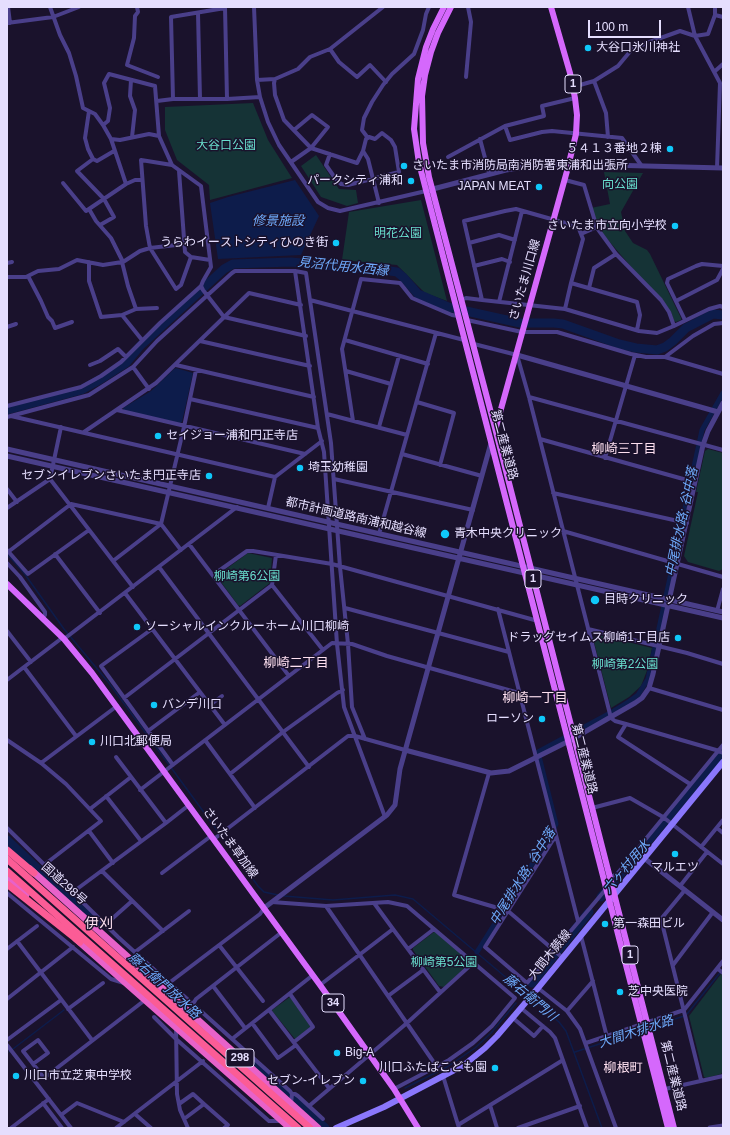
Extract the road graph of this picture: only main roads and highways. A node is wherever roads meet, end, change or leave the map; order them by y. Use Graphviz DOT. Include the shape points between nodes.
graph roads {
  1 [pos="444,7"];
  2 [pos="452,7"];
  3 [pos="550,7"];
  4 [pos="430,190"];
  5 [pos="495,428"];
  6 [pos="492,442"];
  7 [pos="7,584"];
  8 [pos="571,736"];
  9 [pos="723,762"];
  10 [pos="7,851"];
  11 [pos="7,859"];
  12 [pos="7,871"];
  13 [pos="7,879"];
  14 [pos="7,884"];
  15 [pos="614,894"];
  16 [pos="609,902"];
  17 [pos="80,942"];
  18 [pos="400,1098"];
  19 [pos="346,1126"];
  20 [pos="290,1128"];
  21 [pos="298,1128"];
  22 [pos="310,1128"];
  23 [pos="318,1128"];
  24 [pos="336,1128"];
  25 [pos="418,1128"];
  26 [pos="668,1128"];
  27 [pos="674,1128"];
  1 -- 4 [label="main road, 第二産業道路 / 1" via="426,47 418,79 416,101 416,149"];
  2 -- 4 [label="main road, 第二産業道路 / 1" via="431,52 422,96 423,143"];
  3 -- 5 [label="main road, さいたま川口線 / 1" via="573,87 577,115 576,134"];
  4 -- 5 [label="main road, 第二産業道路 / 1"];
  4 -- 6 [label="main road, 第二産業道路 / 1" via="464,340"];
  5 -- 6 [label="main road, さいたま川口線 / 1"];
  5 -- 8 [label="main road, 第二産業道路 / 1"];
  6 -- 8 [label="main road, 第二産業道路 / 1" via="545,652"];
  7 -- 18 [label="main road, さいたま草加線 / 34" via="44,618 92,673 214,837"];
  8 -- 15 [label="main road, 第二産業道路 / 1"];
  8 -- 16 [label="main road, 第二産業道路 / 1"];
  9 -- 15 [label="main road, 大間木蕨線"];
  10 -- 23 [label="highway, 国道298号 / 298"];
  11 -- 22 [label="highway, bridge"];
  12 -- 21 [label="highway, bridge"];
  13 -- 17 [label="highway, 298"];
  14 -- 17 [label="highway"];
  15 -- 16 [label="main road, 大間木蕨線"];
  15 -- 27 [label="main road, 第二産業道路 / 1"];
  16 -- 18 [label="main road, 大間木蕨線" via="498,1036 464,1065"];
  16 -- 26 [label="main road, 第二産業道路 / 1"];
  17 -- 20 [label="highway, 298"];
  18 -- 19 [label="main road, 大間木蕨線"];
  18 -- 25 [label="main road, さいたま草加線 / 34"];
  19 -- 24 [label="main road, 大間木蕨線"];
}
